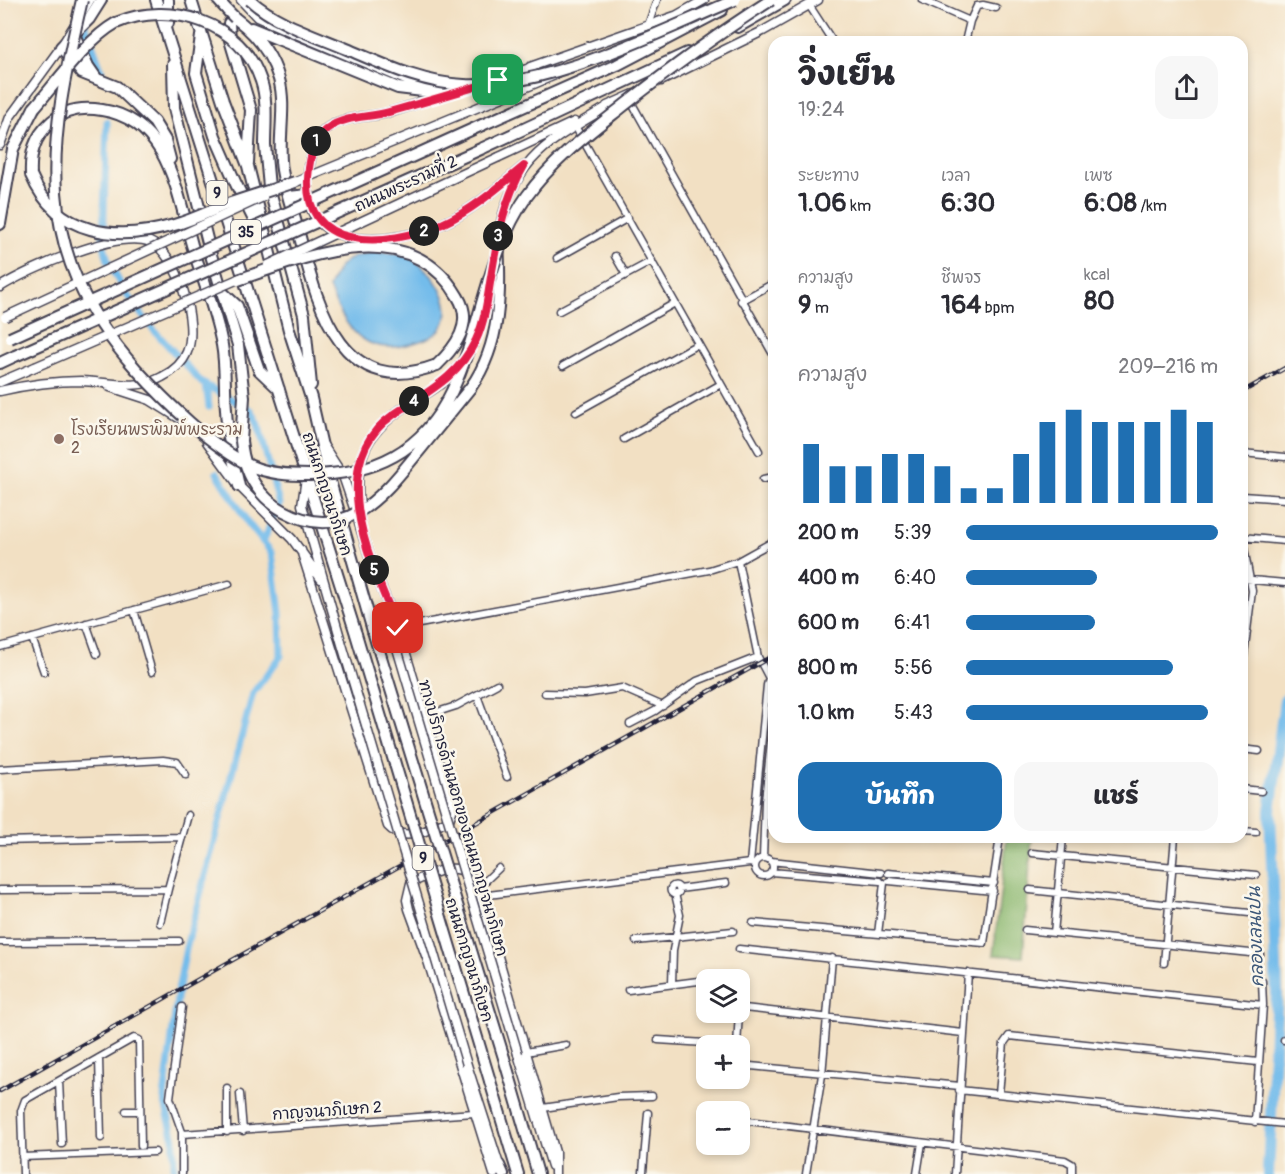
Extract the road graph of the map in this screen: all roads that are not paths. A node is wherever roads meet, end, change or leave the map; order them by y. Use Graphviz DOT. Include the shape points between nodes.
graph roads {
  1 [pos="156,0"];
  2 [pos="168,0"];
  3 [pos="191,0"];
  4 [pos="218,0"];
  5 [pos="250,0"];
  6 [pos="657,0"];
  7 [pos="704,0"];
  8 [pos="737,0"];
  9 [pos="794,0"];
  10 [pos="818,0"];
  11 [pos="922,0"];
  12 [pos="90,1"];
  13 [pos="777,2"];
  14 [pos="809,5"];
  15 [pos="996,8"];
  16 [pos="233,11"];
  17 [pos="675,16"];
  18 [pos="970,21"];
  19 [pos="648,25"];
  20 [pos="168,32"];
  21 [pos="73,33"];
  22 [pos="202,33"];
  23 [pos="828,36"];
  24 [pos="966,36"];
  25 [pos="61,48"];
  26 [pos="172,49"];
  27 [pos="535,66"];
  28 [pos="93,78"];
  29 [pos="479,86"];
  30 [pos="628,97"];
  31 [pos="612,104"];
  32 [pos="575,126"];
  33 [pos="0,145"];
  34 [pos="248,166"];
  35 [pos="524,166"];
  36 [pos="175,180"];
  37 [pos="295,182"];
  38 [pos="308,195"];
  39 [pos="290,197"];
  40 [pos="628,218"];
  41 [pos="0,224"];
  42 [pos="498,236"];
  43 [pos="192,245"];
  44 [pos="268,247"];
  45 [pos="302,247"];
  46 [pos="211,255"];
  47 [pos="615,256"];
  48 [pos="557,258"];
  49 [pos="652,261"];
  50 [pos="626,275"];
  51 [pos="238,279"];
  52 [pos="768,286"];
  53 [pos="0,287"];
  54 [pos="223,293"];
  55 [pos="741,301"];
  56 [pos="675,303"];
  57 [pos="559,311"];
  58 [pos="304,315"];
  59 [pos="2,318"];
  60 [pos="5,341"];
  61 [pos="698,344"];
  62 [pos="767,345"];
  63 [pos="0,363"];
  64 [pos="563,366"];
  65 [pos="80,381"];
  66 [pos="0,382"];
  67 [pos="721,384"];
  68 [pos="278,388"];
  69 [pos="0,391"];
  70 [pos="311,398"];
  71 [pos="576,412"];
  72 [pos="624,439"];
  73 [pos="320,442"];
  74 [pos="759,451"];
  75 [pos="1248,454"];
  76 [pos="1285,457"];
  77 [pos="306,478"];
  78 [pos="768,478"];
  79 [pos="763,479"];
  80 [pos="239,486"];
  81 [pos="1248,496"];
  82 [pos="1285,499"];
  83 [pos="360,526"];
  84 [pos="1248,538"];
  85 [pos="1285,541"];
  86 [pos="768,545"];
  87 [pos="301,550"];
  88 [pos="738,561"];
  89 [pos="1248,566"];
  90 [pos="321,579"];
  91 [pos="1248,580"];
  92 [pos="1251,580"];
  93 [pos="1285,583"];
  94 [pos="230,584"];
  95 [pos="134,610"];
  96 [pos="1250,621"];
  97 [pos="86,623"];
  98 [pos="394,628"];
  99 [pos="1248,632"];
  100 [pos="32,638"];
  101 [pos="0,647"];
  102 [pos="97,654"];
  103 [pos="758,657"];
  104 [pos="44,672"];
  105 [pos="152,672"];
  106 [pos="768,672"];
  107 [pos="497,684"];
  108 [pos="545,693"];
  109 [pos="477,695"];
  110 [pos="663,706"];
  111 [pos="768,707"];
  112 [pos="424,716"];
  113 [pos="630,724"];
  114 [pos="1248,750"];
  115 [pos="1259,751"];
  116 [pos="0,769"];
  117 [pos="186,775"];
  118 [pos="507,777"];
  119 [pos="768,785"];
  120 [pos="1248,790"];
  121 [pos="1261,791"];
  122 [pos="765,803"];
  123 [pos="768,803"];
  124 [pos="188,815"];
  125 [pos="1248,831"];
  126 [pos="1256,832"];
  127 [pos="182,837"];
  128 [pos="0,841"];
  129 [pos="999,843"];
  130 [pos="1063,843"];
  131 [pos="1175,843"];
  132 [pos="1032,853"];
  133 [pos="1062,855"];
  134 [pos="763,858"];
  135 [pos="771,861"];
  136 [pos="753,864"];
  137 [pos="1173,866"];
  138 [pos="499,868"];
  139 [pos="672,871"];
  140 [pos="771,872"];
  141 [pos="885,873"];
  142 [pos="1256,875"];
  143 [pos="884,882"];
  144 [pos="726,883"];
  145 [pos="994,883"];
  146 [pos="168,889"];
  147 [pos="0,890"];
  148 [pos="676,890"];
  149 [pos="1030,890"];
  150 [pos="993,891"];
  151 [pos="479,892"];
  152 [pos="1058,894"];
  153 [pos="1169,905"];
  154 [pos="1259,914"];
  155 [pos="160,923"];
  156 [pos="753,923"];
  157 [pos="1025,930"];
  158 [pos="733,931"];
  159 [pos="1054,933"];
  160 [pos="878,934"];
  161 [pos="678,936"];
  162 [pos="179,941"];
  163 [pos="636,941"];
  164 [pos="0,942"];
  165 [pos="1165,944"];
  166 [pos="739,949"];
  167 [pos="1260,954"];
  168 [pos="832,958"];
  169 [pos="1164,963"];
  170 [pos="968,973"];
  171 [pos="696,981"];
  172 [pos="1262,981"];
  173 [pos="672,984"];
  174 [pos="628,990"];
  175 [pos="1263,1005"];
  176 [pos="182,1007"];
  177 [pos="750,1009"];
  178 [pos="826,1018"];
  179 [pos="963,1033"];
  180 [pos="658,1040"];
  181 [pos="696,1042"];
  182 [pos="566,1045"];
  183 [pos="522,1053"];
  184 [pos="99,1058"];
  185 [pos="1258,1062"];
  186 [pos="750,1066"];
  187 [pos="822,1075"];
  188 [pos="59,1081"];
  189 [pos="227,1088"];
  190 [pos="960,1088"];
  191 [pos="240,1094"];
  192 [pos="999,1094"];
  193 [pos="652,1096"];
  194 [pos="543,1108"];
  195 [pos="126,1111"];
  196 [pos="140,1111"];
  197 [pos="474,1113"];
  198 [pos="648,1113"];
  199 [pos="750,1121"];
  200 [pos="1258,1122"];
  201 [pos="1282,1124"];
  202 [pos="813,1128"];
  203 [pos="243,1131"];
  204 [pos="227,1132"];
  205 [pos="182,1134"];
  206 [pos="101,1138"];
  207 [pos="922,1143"];
  208 [pos="62,1144"];
  209 [pos="141,1146"];
  210 [pos="956,1146"];
  211 [pos="155,1152"];
  212 [pos="22,1157"];
  213 [pos="500,1172"];
  214 [pos="643,1172"];
  215 [pos="23,1174"];
  216 [pos="182,1174"];
  217 [pos="518,1174"];
  218 [pos="538,1174"];
  219 [pos="555,1174"];
  220 [pos="806,1174"];
  221 [pos="917,1174"];
  222 [pos="954,1174"];
  223 [pos="1072,1174"];
  1 -- 20 [label="highway, ถนนกาญจนาภิเษก / 9"];
  2 -- 20 [label="highway, ถนนกาญจนาภิเษก / 9"];
  3 -- 22 [label="highway, ถนนกาญจนาภิเษก / 9"];
  4 -- 16 [label="highway"];
  5 -- 8 [label="highway, bridge" via="280,21 399,71 464,85 513,81 562,69"];
  6 -- 19 [label="street"];
  7 -- 17 [label="main road, 35"];
  8 -- 60 [label="highway, ถนนพระรามที่ 2 / 35, bridge" via="617,65"];
  9 -- 13 [label="highway"];
  10 -- 14 [label="main road, ถนนพระรามที่ 2 / 35"];
  11 -- 18 [label="street"];
  12 -- 13 [label="highway, bridge" via="66,74 56,166 59,225 76,281 113,342 188,419 252,466 306,475 367,468 393,457 418,439 451,393 502,242 536,186 578,142 676,64 708,40"];
  12 -- 21 [label="main road, bridge"];
  12 -- 21 [label="highway" via="89,19"];
  13 -- 63 [label="highway, ถนนพระรามที่ 2 / 35, bridge" via="634,80"];
  14 -- 23 [label="street"];
  14 -- 30 [label="main road, ถนนพระรามที่ 2 / 35"];
  15 -- 18 [label="street" via="980,5"];
  16 -- 27 [label="main road" via="248,9 268,22 422,85 472,84"];
  16 -- 29 [label="highway" via="267,36 398,88 431,92"];
  16 -- 34 [label="highway" via="230,40 251,110"];
  16 -- 39 [label="highway" via="266,50 280,81 282,169"];
  17 -- 19 [label="main road"];
  17 -- 37 [label="main road, 35, bridge" via="588,61"];
  18 -- 24 [label="street"];
  19 -- 27 [label="main road"];
  20 -- 26 [label="highway, ถนนกาญจนาภิเษก / 9"];
  21 -- 25 [label="highway"];
  21 -- 28 [label="highway"];
  22 -- 34 [label="highway, ถนนกาญจนาภิเษก / 9"];
  22 -- 44 [label="highway, ถนนกาญจนาภิเษก" via="196,73 215,135"];
  25 -- 28 [label="highway" via="78,69"];
  25 -- 33 [label="main road" via="10,117"];
  26 -- 46 [label="highway" via="174,108"];
  26 -- 68 [label="highway, ถนนกาญจนาภิเษก / 9"];
  27 -- 29 [label="main road"];
  28 -- 36 [label="highway" via="110,83 159,129"];
  29 -- 38 [label="main road" via="386,113 353,117 326,129 312,152"];
  30 -- 31 [label="main road, ถนนพระรามที่ 2 / 35"];
  30 -- 55 [label="street"];
  31 -- 32 [label="main road"];
  31 -- 51 [label="main road, ถนนพระรามที่ 2 / 35, bridge"];
  32 -- 35 [label="main road"];
  32 -- 40 [label="street"];
  34 -- 44 [label="highway, ถนนกาญจนาภิเษก / 9"];
  35 -- 38 [label="main road" via="459,215 425,230 392,238 360,239 334,233 318,219"];
  35 -- 42 [label="main road" via="508,198"];
  36 -- 37 [label="highway, bridge" via="149,134 131,119 114,112 94,109 63,113 35,142 30,158 31,175 39,194 56,213 86,229 121,233 174,225"];
  36 -- 43 [label="highway"];
  37 -- 59 [label="main road, 35, bridge"];
  38 -- 39 [label="highway"];
  39 -- 45 [label="highway"];
  40 -- 48 [label="street"];
  40 -- 49 [label="street"];
  41 -- 58 [label="highway, bridge" via="13,149 34,108 102,32 135,14 172,10 210,22 232,36 261,81 269,187"];
  42 -- 54 [label="highway, bridge" via="501,299 495,336 483,369 386,492 362,512 337,520 298,518 277,508 264,498 246,470 240,441 243,398 238,345"];
  42 -- 83 [label="main road" via="480,330 466,358 438,387 381,424 364,450 358,472"];
  43 -- 46 [label="highway"];
  43 -- 80 [label="highway" via="223,346 225,406"];
  44 -- 70 [label="highway, ถนนกาญจนาภิเษก / 9"];
  45 -- 51 [label="highway, bridge" via="324,315 339,341 374,369 409,374 437,365 459,340 464,320 462,302 441,272 412,254 382,248 326,252"];
  45 -- 58 [label="highway"];
  46 -- 54 [label="highway"];
  47 -- 50 [label="street"];
  49 -- 50 [label="street"];
  49 -- 56 [label="street"];
  50 -- 57 [label="street"];
  51 -- 66 [label="main road, ถนนพระรามที่ 2 / 35, bridge"];
  52 -- 55 [label="street"];
  53 -- 65 [label="main road" via="35,267 87,249 137,240 159,248 173,265 188,309 187,352 174,369 145,384"];
  54 -- 68 [label="highway" via="239,311 259,370"];
  55 -- 62 [label="street"];
  56 -- 61 [label="street"];
  56 -- 64 [label="street"];
  58 -- 70 [label="highway"];
  61 -- 67 [label="street"];
  61 -- 71 [label="street"];
  65 -- 69 [label="main road"];
  65 -- 80 [label="main road" via="131,392 168,411 215,449"];
  67 -- 72 [label="street"];
  67 -- 74 [label="street"];
  68 -- 77 [label="highway, ถนนกาญจนาภิเษก / 9"];
  70 -- 73 [label="highway, ถนนกาญจนาภิเษก / 9"];
  73 -- 83 [label="main road, ทางบริการด้านนอกของถนนกาญจนาภิเษก" via="343,476"];
  73 -- 218 [label="highway, ถนนกาญจนาภิเษก / 9, bridge" via="373,631"];
  75 -- 76 [label="street"];
  77 -- 90 [label="main road" via="303,505"];
  77 -- 217 [label="highway, ถนนกาญจนาภิเษก / 9, bridge"];
  78 -- 79 [label="street"];
  80 -- 87 [label="main road"];
  81 -- 82 [label="street"];
  83 -- 98 [label="main road, ทางบริการด้านนอกของถนนกาญจนาภิเษก"];
  84 -- 85 [label="street"];
  86 -- 88 [label="street"];
  87 -- 90 [label="main road"];
  87 -- 112 [label="main road" via="388,826 402,835 430,829 453,814"];
  88 -- 98 [label="street" via="709,570"];
  88 -- 103 [label="street"];
  89 -- 92 [label="street"];
  90 -- 213 [label="main road, bridge"];
  91 -- 92 [label="street"];
  92 -- 93 [label="street"];
  92 -- 96 [label="street"];
  94 -- 95 [label="street"];
  95 -- 97 [label="street"];
  95 -- 105 [label="street"];
  96 -- 99 [label="street"];
  97 -- 100 [label="street"];
  97 -- 102 [label="street"];
  98 -- 112 [label="main road"];
  98 -- 183 [label="main road, ทางบริการด้านนอกของถนนกาญจนาภิเษก, bridge"];
  100 -- 101 [label="street"];
  100 -- 104 [label="street"];
  103 -- 106 [label="street"];
  103 -- 110 [label="street" via="697,681"];
  107 -- 109 [label="street"];
  108 -- 110 [label="street" via="585,694 622,688"];
  109 -- 112 [label="street"];
  109 -- 118 [label="street"];
  110 -- 113 [label="street"];
  111 -- 136 [label="street"];
  114 -- 115 [label="street"];
  116 -- 117 [label="street" via="163,760 177,762"];
  119 -- 122 [label="street"];
  120 -- 121 [label="street"];
  122 -- 123 [label="street"];
  122 -- 134 [label="street"];
  124 -- 127 [label="street"];
  125 -- 126 [label="street"];
  127 -- 128 [label="street"];
  127 -- 146 [label="street"];
  129 -- 145 [label="street"];
  130 -- 133 [label="street"];
  131 -- 137 [label="street"];
  132 -- 133 [label="street"];
  133 -- 137 [label="street"];
  133 -- 152 [label="street"];
  134 -- 135 [label="street"];
  134 -- 136 [label="street"];
  135 -- 140 [label="street"];
  135 -- 141 [label="street"];
  136 -- 139 [label="street"];
  136 -- 140 [label="street" via="760,875"];
  137 -- 142 [label="street"];
  137 -- 153 [label="street"];
  138 -- 151 [label="street"];
  139 -- 148 [label="street"];
  139 -- 151 [label="street"];
  140 -- 143 [label="street"];
  141 -- 143 [label="street"];
  141 -- 143 [label="street"];
  141 -- 145 [label="street"];
  143 -- 150 [label="street"];
  143 -- 160 [label="street"];
  144 -- 148 [label="street"];
  145 -- 150 [label="street"];
  146 -- 147 [label="street"];
  146 -- 155 [label="street"];
  148 -- 161 [label="street" via="680,909"];
  149 -- 152 [label="street"];
  150 -- 160 [label="street" via="984,943"];
  151 -- 183 [label="main road"];
  151 -- 197 [label="main road" via="473,876 456,868 434,872 411,884 407,900"];
  152 -- 153 [label="street"];
  152 -- 159 [label="street"];
  153 -- 154 [label="street"];
  153 -- 165 [label="street"];
  156 -- 160 [label="street"];
  157 -- 159 [label="street"];
  158 -- 161 [label="street"];
  159 -- 165 [label="street"];
  161 -- 163 [label="street"];
  161 -- 173 [label="street" via="673,950"];
  162 -- 164 [label="street"];
  165 -- 167 [label="street"];
  165 -- 169 [label="street"];
  166 -- 168 [label="street"];
  168 -- 170 [label="street"];
  168 -- 178 [label="street"];
  170 -- 175 [label="street"];
  170 -- 179 [label="street"];
  171 -- 173 [label="street"];
  172 -- 175 [label="street"];
  173 -- 174 [label="street"];
  175 -- 185 [label="street"];
  176 -- 205 [label="street" via="170,1098"];
  177 -- 178 [label="street"];
  178 -- 179 [label="street"];
  178 -- 187 [label="street"];
  179 -- 190 [label="street"];
  180 -- 181 [label="street"];
  182 -- 183 [label="street"];
  183 -- 194 [label="main road"];
  183 -- 219 [label="main road, ทางบริการด้านนอกของถนนกาญจนาภิเษก"];
  184 -- 188 [label="street"];
  184 -- 196 [label="street" via="134,1038 139,1040"];
  184 -- 206 [label="street"];
  185 -- 192 [label="street" via="1009,1036 1004,1043"];
  185 -- 200 [label="street"];
  186 -- 187 [label="street"];
  187 -- 190 [label="street"];
  187 -- 202 [label="street"];
  188 -- 208 [label="street"];
  188 -- 212 [label="street" via="22,1105"];
  189 -- 204 [label="street"];
  190 -- 192 [label="street"];
  190 -- 210 [label="street"];
  191 -- 203 [label="street"];
  192 -- 200 [label="street"];
  193 -- 194 [label="street"];
  194 -- 219 [label="main road" via="555,1152"];
  195 -- 196 [label="street"];
  196 -- 209 [label="street"];
  197 -- 203 [label="street, กาญจนาภิเษก 2"];
  197 -- 213 [label="main road"];
  198 -- 214 [label="street"];
  199 -- 202 [label="street"];
  200 -- 201 [label="street"];
  202 -- 207 [label="street"];
  202 -- 220 [label="street"];
  203 -- 204 [label="street, กาญจนาภิเษก 2"];
  204 -- 205 [label="street, กาญจนาภิเษก 2"];
  205 -- 216 [label="street"];
  207 -- 210 [label="street"];
  207 -- 221 [label="street"];
  210 -- 222 [label="street"];
  210 -- 223 [label="street" via="1065,1160 1072,1164"];
  211 -- 212 [label="street"];
  212 -- 215 [label="street"];
}
